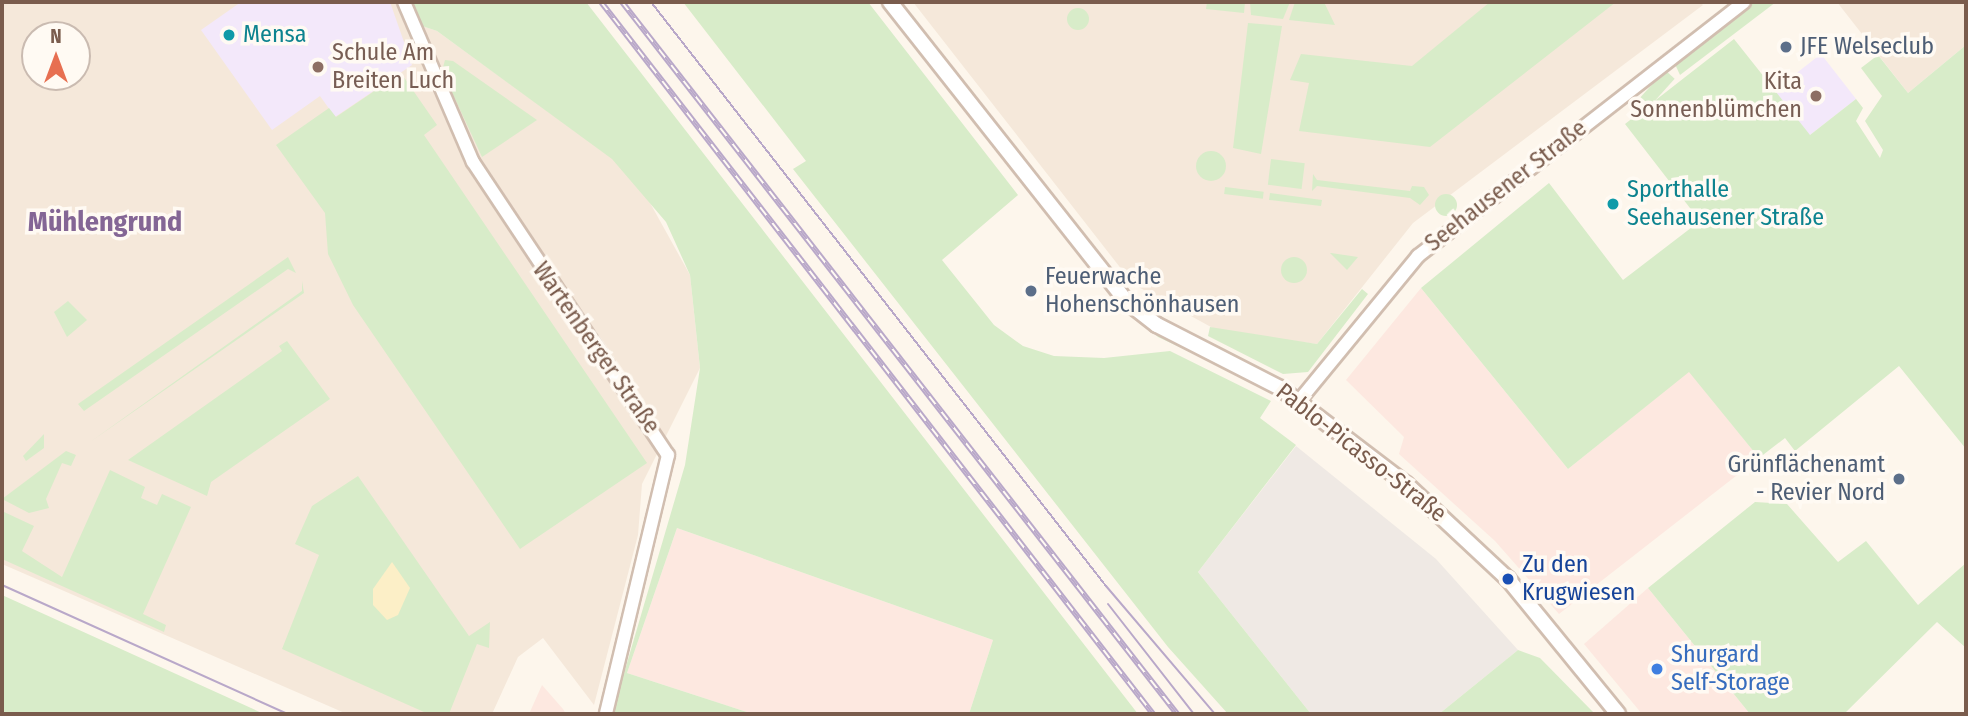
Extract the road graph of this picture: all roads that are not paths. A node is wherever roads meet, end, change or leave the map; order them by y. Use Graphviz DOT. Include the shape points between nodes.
graph roads {
  1 [pos="404,2"];
  2 [pos="890,2"];
  3 [pos="1744,2"];
  4 [pos="1299,401"];
  5 [pos="606,714"];
  6 [pos="1618,714"];
  1 -- 5 [label="street, Wartenberger Straße" via="473,162 668,455"];
  2 -- 4 [label="main road, Pablo-Picasso-Straße" via="1126,302 1157,325"];
  3 -- 4 [label="street, Seehausener Straße" via="1418,256"];
  4 -- 6 [label="main road, Pablo-Picasso-Straße" via="1406,484 1508,579"];
}
